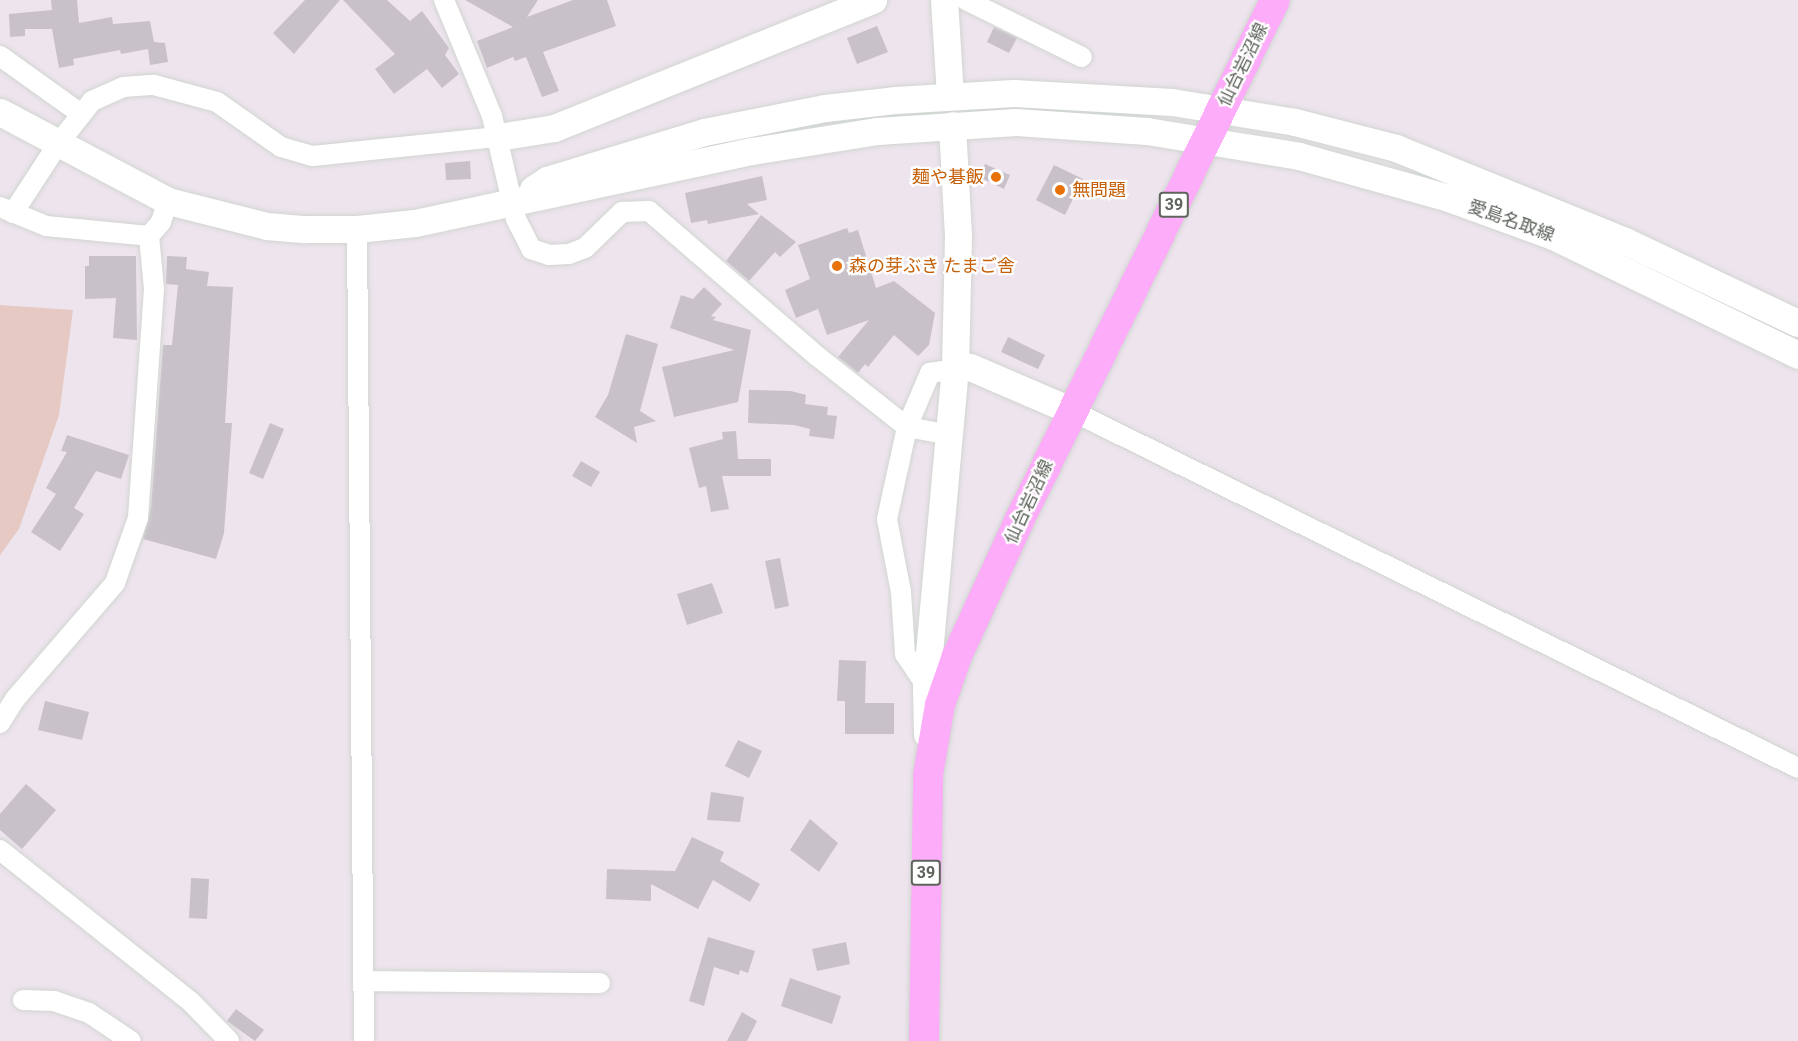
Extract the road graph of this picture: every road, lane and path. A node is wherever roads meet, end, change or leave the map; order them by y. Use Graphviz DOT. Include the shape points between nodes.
graph roads {
  1 [pos="444,0"];
  2 [pos="873,0"];
  3 [pos="944,0"];
  4 [pos="966,0"];
  5 [pos="1275,0"];
  6 [pos="0,56"];
  7 [pos="1082,57"];
  8 [pos="950,96"];
  9 [pos="1221,109"];
  10 [pos="0,112"];
  11 [pos="81,114"];
  12 [pos="952,125"];
  13 [pos="498,137"];
  14 [pos="1206,139"];
  15 [pos="58,144"];
  16 [pos="168,201"];
  17 [pos="512,204"];
  18 [pos="7,210"];
  19 [pos="357,229"];
  20 [pos="149,236"];
  21 [pos="1798,323"];
  22 [pos="1798,355"];
  23 [pos="955,369"];
  24 [pos="1072,411"];
  25 [pos="907,427"];
  26 [pos="951,435"];
  27 [pos="933,696"];
  28 [pos="0,723"];
  29 [pos="1798,768"];
  30 [pos="0,850"];
  31 [pos="364,981"];
  32 [pos="600,983"];
  33 [pos="23,1000"];
  34 [pos="131,1041"];
  35 [pos="229,1041"];
  36 [pos="364,1041"];
  37 [pos="924,1041"];
  1 -- 13 [label="street"];
  2 -- 13 [label="street" via="554,128"];
  3 -- 8 [label="street"];
  4 -- 7 [label="street"];
  5 -- 9 [label="main road, 仙台岩沼線 / 39"];
  6 -- 11 [label="street"];
  8 -- 9 [label="street, 愛島名取線" via="1079,96"];
  8 -- 17 [label="street, 愛島名取線" via="825,108 704,132 547,180"];
  9 -- 14 [label="main road, 仙台岩沼線 / 39"];
  9 -- 21 [label="street, 愛島名取線" via="1295,122 1396,148 1625,241"];
  10 -- 15 [label="street, 愛島名取線"];
  11 -- 13 [label="street" via="92,101 123,87 154,85 217,102 281,147 313,156"];
  11 -- 15 [label="street"];
  12 -- 14 [label="street, 愛島名取線" via="1070,124"];
  12 -- 17 [label="street, 愛島名取線" via="873,132 752,151"];
  12 -- 23 [label="street" via="958,236"];
  13 -- 17 [label="street"];
  14 -- 22 [label="street, 愛島名取線" via="1299,156 1446,197 1553,236"];
  14 -- 24 [label="main road, 仙台岩沼線 / 39"];
  15 -- 16 [label="street, 愛島名取線"];
  15 -- 18 [label="street"];
  16 -- 19 [label="street, 愛島名取線" via="267,226"];
  16 -- 20 [label="street" via="161,222"];
  17 -- 19 [label="street, 愛島名取線" via="415,223"];
  17 -- 25 [label="street" via="520,233 531,249 549,255 585,248 622,212 636,210 655,215 817,356"];
  18 -- 20 [label="street" via="46,226"];
  19 -- 31 [label="street"];
  20 -- 28 [label="street" via="154,289 138,518 115,583 15,699"];
  23 -- 24 [label="street" via="970,367"];
  23 -- 25 [label="street" via="930,373"];
  23 -- 26 [label="street"];
  24 -- 27 [label="main road, 仙台岩沼線 / 39" via="957,656"];
  24 -- 29 [label="street"];
  25 -- 26 [label="street"];
  25 -- 27 [label="street" via="887,519 901,592 905,654"];
  26 -- 27 [label="street"];
  27 -- 37 [label="main road, 仙台岩沼線 / 39"];
  30 -- 35 [label="street" via="190,1001"];
  31 -- 32 [label="street"];
  31 -- 36 [label="street"];
  33 -- 34 [label="street" via="54,1001 89,1013"];
}
